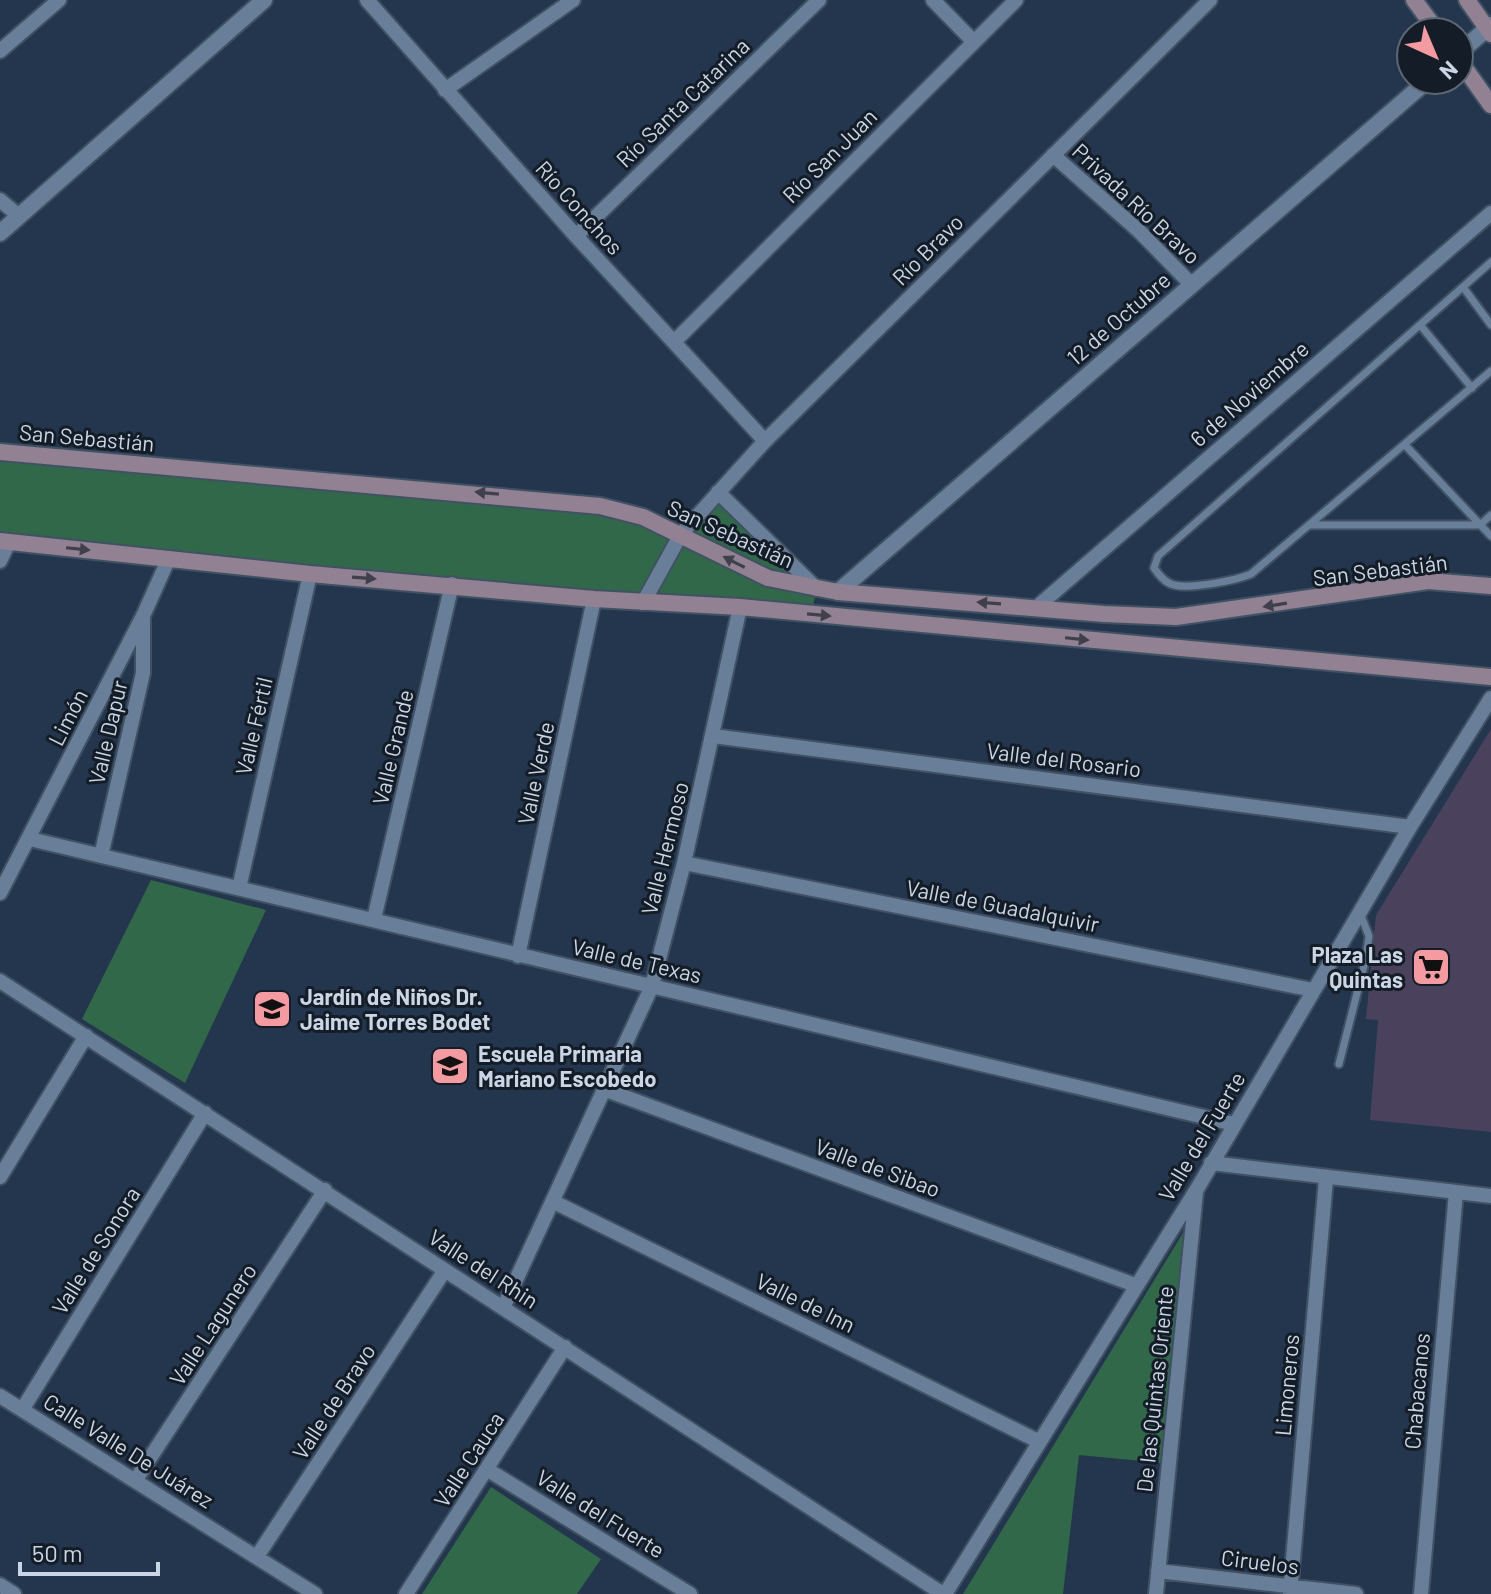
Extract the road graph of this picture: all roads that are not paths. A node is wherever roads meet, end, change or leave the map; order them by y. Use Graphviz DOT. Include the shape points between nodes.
graph roads {
  1 [pos="59,0"];
  2 [pos="264,0"];
  3 [pos="367,0"];
  4 [pos="573,0"];
  5 [pos="819,0"];
  6 [pos="933,0"];
  7 [pos="1016,0"];
  8 [pos="1210,0"];
  9 [pos="1467,0"];
  10 [pos="1490,29"];
  11 [pos="973,41"];
  12 [pos="0,51"];
  13 [pos="1475,82"];
  14 [pos="445,90"];
  15 [pos="1409,96"];
  16 [pos="1491,105"];
  17 [pos="1053,155"];
  18 [pos="0,200"];
  19 [pos="1491,213"];
  20 [pos="19,216"];
  21 [pos="0,233"];
  22 [pos="576,236"];
  23 [pos="1491,262"];
  24 [pos="1191,284"];
  25 [pos="1463,287"];
  26 [pos="1491,325"];
  27 [pos="1421,326"];
  28 [pos="674,342"];
  29 [pos="1491,371"];
  30 [pos="1472,388"];
  31 [pos="765,441"];
  32 [pos="1405,445"];
  33 [pos="0,452"];
  34 [pos="718,492"];
  35 [pos="1491,515"];
  36 [pos="1311,525"];
  37 [pos="1480,525"];
  38 [pos="681,534"];
  39 [pos="1491,536"];
  40 [pos="4,542"];
  41 [pos="169,558"];
  42 [pos="0,561"];
  43 [pos="310,574"];
  44 [pos="452,584"];
  45 [pos="1491,586"];
  46 [pos="817,589"];
  47 [pos="838,592"];
  48 [pos="594,599"];
  49 [pos="643,603"];
  50 [pos="740,607"];
  51 [pos="1037,607"];
  52 [pos="143,616"];
  53 [pos="1491,677"];
  54 [pos="1491,698"];
  55 [pos="713,736"];
  56 [pos="1410,827"];
  57 [pos="30,839"];
  58 [pos="101,856"];
  59 [pos="684,863"];
  60 [pos="239,888"];
  61 [pos="0,893"];
  62 [pos="1360,911"];
  63 [pos="374,919"];
  64 [pos="518,956"];
  65 [pos="0,981"];
  66 [pos="652,986"];
  67 [pos="1313,990"];
  68 [pos="86,1036"];
  69 [pos="1339,1064"];
  70 [pos="606,1090"];
  71 [pos="205,1113"];
  72 [pos="1234,1124"];
  73 [pos="1211,1163"];
  74 [pos="0,1177"];
  75 [pos="1326,1179"];
  76 [pos="1197,1189"];
  77 [pos="325,1190"];
  78 [pos="1456,1192"];
  79 [pos="1491,1196"];
  80 [pos="554,1202"];
  81 [pos="445,1270"];
  82 [pos="1135,1285"];
  83 [pos="503,1308"];
  84 [pos="565,1347"];
  85 [pos="0,1396"];
  86 [pos="22,1410"];
  87 [pos="1038,1441"];
  88 [pos="488,1470"];
  89 [pos="135,1481"];
  90 [pos="258,1555"];
  91 [pos="1158,1571"];
  92 [pos="0,1585"];
  93 [pos="1291,1591"];
  94 [pos="14,1594"];
  95 [pos="315,1594"];
  96 [pos="406,1594"];
  97 [pos="690,1594"];
  98 [pos="944,1594"];
  99 [pos="1156,1594"];
  100 [pos="1356,1594"];
  101 [pos="1421,1594"];
  1 -- 12 [label="street"];
  2 -- 20 [label="street"];
  3 -- 14 [label="street, Río Conchos"];
  4 -- 14 [label="street"];
  5 -- 22 [label="street, Río Santa Catarina"];
  6 -- 11 [label="street"];
  7 -- 11 [label="street, Río San Juan"];
  8 -- 17 [label="street, Río Bravo"];
  9 -- 10 [label="main road"];
  11 -- 28 [label="street, Río San Juan"];
  13 -- 16 [label="main road"];
  14 -- 22 [label="street, Río Conchos"];
  15 -- 24 [label="street, 12 de Octubre"];
  17 -- 24 [label="street, Privada Río Bravo"];
  17 -- 31 [label="street, Río Bravo"];
  18 -- 20 [label="street"];
  19 -- 51 [label="street, 6 de Noviembre"];
  20 -- 21 [label="street"];
  22 -- 28 [label="street, Río Conchos"];
  23 -- 25 [label="lane"];
  24 -- 47 [label="street, 12 de Octubre"];
  25 -- 26 [label="lane"];
  25 -- 27 [label="lane"];
  27 -- 30 [label="lane"];
  27 -- 36 [label="lane" via="1158,556 1154,568 1174,585 1235,581"];
  28 -- 31 [label="street, Río Conchos"];
  29 -- 30 [label="lane"];
  30 -- 32 [label="lane"];
  31 -- 34 [label="street, Río Bravo"];
  32 -- 36 [label="lane"];
  32 -- 37 [label="lane"];
  38 -- 33 [label="main road, San Sebastián, one-way" via="623,511 571,502"];
  34 -- 38 [label="street, Río Bravo"];
  34 -- 46 [label="street"];
  35 -- 37 [label="lane"];
  36 -- 37 [label="lane"];
  37 -- 39 [label="lane"];
  46 -- 38 [label="main road, San Sebastián, one-way" via="768,578"];
  38 -- 49 [label="street, Río Bravo"];
  40 -- 41 [label="main road, one-way"];
  40 -- 42 [label="street"];
  41 -- 43 [label="main road"];
  41 -- 52 [label="street, Limón"];
  43 -- 44 [label="main road, one-way"];
  43 -- 60 [label="street, Valle Fértil"];
  44 -- 48 [label="main road"];
  44 -- 63 [label="street, Valle Grande"];
  45 -- 51 [label="main road, San Sebastián, one-way" via="1428,581 1203,616"];
  46 -- 47 [label="main road, San Sebastián"];
  51 -- 47 [label="main road, San Sebastián, one-way"];
  48 -- 49 [label="main road"];
  48 -- 64 [label="street, Valle Verde"];
  49 -- 50 [label="main road"];
  50 -- 53 [label="main road, one-way"];
  50 -- 55 [label="street, Valle Hermoso"];
  52 -- 57 [label="street, Limón"];
  52 -- 58 [label="street, Valle Dapur" via="143,673"];
  54 -- 56 [label="street, Valle del Fuerte"];
  55 -- 56 [label="street, Valle del Rosario"];
  55 -- 59 [label="street, Valle Hermoso"];
  56 -- 62 [label="street, Valle del Fuerte"];
  57 -- 58 [label="street, Valle de Texas"];
  57 -- 61 [label="street, Limón"];
  58 -- 60 [label="street, Valle de Texas"];
  59 -- 66 [label="street, Valle Hermoso"];
  59 -- 67 [label="street, Valle de Guadalquivir"];
  60 -- 63 [label="street, Valle de Texas"];
  62 -- 67 [label="street, Valle del Fuerte"];
  62 -- 69 [label="lane" via="1369,936 1366,958"];
  63 -- 64 [label="street, Valle de Texas"];
  64 -- 66 [label="street, Valle de Texas"];
  65 -- 68 [label="street, Valle del Rhin"];
  66 -- 70 [label="street, Valle Hermoso"];
  66 -- 72 [label="street, Valle de Texas"];
  67 -- 72 [label="street, Valle del Fuerte"];
  68 -- 71 [label="street, Valle del Rhin"];
  68 -- 74 [label="street"];
  70 -- 80 [label="street, Valle Hermoso"];
  70 -- 82 [label="street, Valle de Sibao"];
  71 -- 77 [label="street, Valle del Rhin"];
  71 -- 86 [label="street, Valle de Sonora"];
  72 -- 73 [label="street, Valle del Fuerte"];
  73 -- 75 [label="street"];
  73 -- 76 [label="street, Valle del Fuerte"];
  75 -- 78 [label="street"];
  75 -- 93 [label="street, Limoneros"];
  76 -- 82 [label="street, Valle del Fuerte"];
  76 -- 91 [label="street, De las Quintas Oriente"];
  77 -- 81 [label="street, Valle del Rhin"];
  77 -- 89 [label="street, Valle Lagunero"];
  78 -- 79 [label="street"];
  78 -- 101 [label="street, Chabacanos"];
  80 -- 83 [label="street, Valle Hermoso"];
  80 -- 87 [label="street, Valle de Inn"];
  81 -- 83 [label="street, Valle del Rhin"];
  81 -- 90 [label="street, Valle de Bravo"];
  82 -- 87 [label="street, Valle del Fuerte"];
  83 -- 84 [label="street, Valle del Rhin"];
  84 -- 88 [label="street, Valle Cauca"];
  84 -- 98 [label="street, Valle del Rhin"];
  85 -- 86 [label="street, Calle Valle De Juárez"];
  86 -- 89 [label="street, Calle Valle De Juárez"];
  87 -- 98 [label="street, Valle del Fuerte"];
  88 -- 96 [label="street, Valle Cauca"];
  88 -- 97 [label="street, Valle del Fuerte"];
  89 -- 90 [label="street, Calle Valle De Juárez"];
  90 -- 95 [label="street, Calle Valle De Juárez"];
  91 -- 93 [label="street, Ciruelos"];
  91 -- 99 [label="street, De las Quintas Oriente"];
  92 -- 94 [label="street"];
  93 -- 100 [label="street, Ciruelos"];
}
